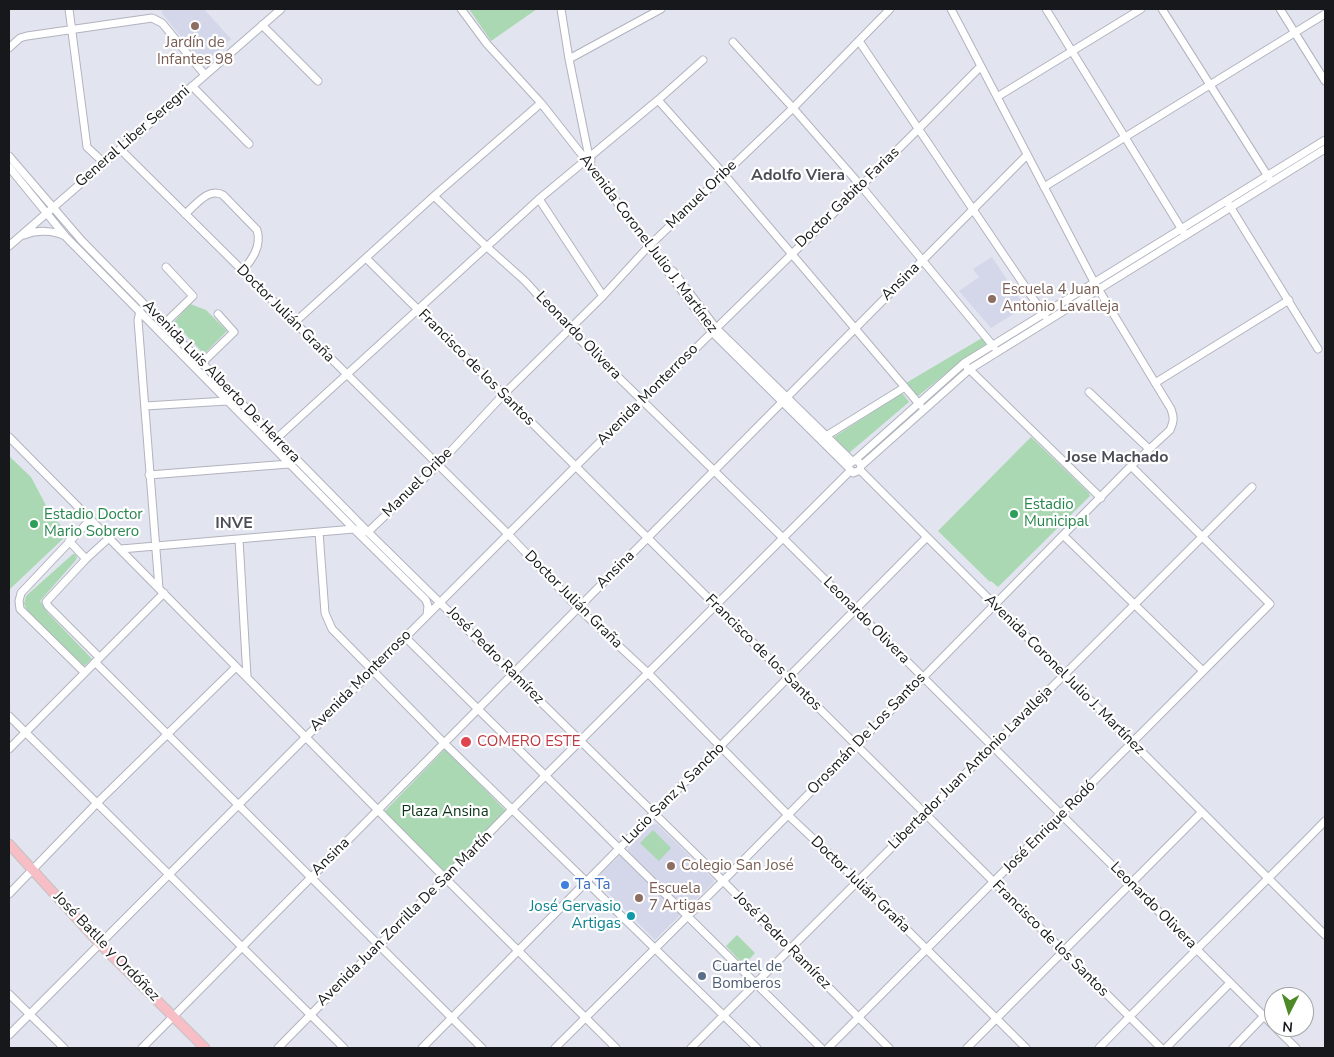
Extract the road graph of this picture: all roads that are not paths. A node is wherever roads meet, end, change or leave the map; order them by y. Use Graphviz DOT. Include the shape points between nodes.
graph roads {
  1 [pos="69,9"];
  2 [pos="281,9"];
  3 [pos="461,9"];
  4 [pos="561,9"];
  5 [pos="661,9"];
  6 [pos="890,9"];
  7 [pos="951,9"];
  8 [pos="1046,9"];
  9 [pos="1141,9"];
  10 [pos="1162,9"];
  11 [pos="1280,9"];
  12 [pos="1325,14"];
  13 [pos="262,25"];
  14 [pos="72,30"];
  15 [pos="1295,32"];
  16 [pos="859,41"];
  17 [pos="733,42"];
  18 [pos="9,48"];
  19 [pos="1072,50"];
  20 [pos="569,59"];
  21 [pos="703,60"];
  22 [pos="980,67"];
  23 [pos="205,75"];
  24 [pos="318,80"];
  25 [pos="1325,81"];
  26 [pos="1210,84"];
  27 [pos="192,86"];
  28 [pos="997,97"];
  29 [pos="658,100"];
  30 [pos="541,103"];
  31 [pos="793,108"];
  32 [pos="919,129"];
  33 [pos="1126,137"];
  34 [pos="1325,140"];
  35 [pos="249,144"];
  36 [pos="1325,149"];
  37 [pos="121,150"];
  38 [pos="1027,155"];
  39 [pos="9,156"];
  40 [pos="587,159"];
  41 [pos="104,163"];
  42 [pos="9,167"];
  43 [pos="724,173"];
  44 [pos="1269,179"];
  45 [pos="861,186"];
  46 [pos="1044,187"];
  47 [pos="434,196"];
  48 [pos="540,199"];
  49 [pos="1228,204"];
  50 [pos="50,210"];
  51 [pos="973,210"];
  52 [pos="185,214"];
  53 [pos="1184,232"];
  54 [pos="19,237"];
  55 [pos="66,237"];
  56 [pos="650,245"];
  57 [pos="9,246"];
  58 [pos="487,247"];
  59 [pos="791,253"];
  60 [pos="366,258"];
  61 [pos="921,261"];
  62 [pos="166,267"];
  63 [pos="242,271"];
  64 [pos="1096,286"];
  65 [pos="603,296"];
  66 [pos="1289,300"];
  67 [pos="146,305"];
  68 [pos="418,310"];
  69 [pos="139,312"];
  70 [pos="218,314"];
  71 [pos="1046,317"];
  72 [pos="294,323"];
  73 [pos="164,324"];
  74 [pos="569,329"];
  75 [pos="854,329"];
  76 [pos="714,330"];
  77 [pos="995,349"];
  78 [pos="1318,349"];
  79 [pos="202,363"];
  80 [pos="964,363"];
  81 [pos="970,369"];
  82 [pos="346,375"];
  83 [pos="1155,383"];
  84 [pos="905,387"];
  85 [pos="1089,392"];
  86 [pos="503,395"];
  87 [pos="234,396"];
  88 [pos="642,400"];
  89 [pos="784,400"];
  90 [pos="227,401"];
  91 [pos="918,402"];
  92 [pos="144,406"];
  93 [pos="924,409"];
  94 [pos="826,436"];
  95 [pos="9,437"];
  96 [pos="276,439"];
  97 [pos="1149,449"];
  98 [pos="289,464"];
  99 [pos="438,465"];
  100 [pos="851,465"];
  101 [pos="1131,466"];
  102 [pos="575,467"];
  103 [pos="860,468"];
  104 [pos="714,471"];
  105 [pos="149,475"];
  106 [pos="1252,487"];
  107 [pos="1101,498"];
  108 [pos="91,519"];
  109 [pos="354,529"];
  110 [pos="319,532"];
  111 [pos="368,532"];
  112 [pos="508,534"];
  113 [pos="1063,534"];
  114 [pos="1202,537"];
  115 [pos="109,538"];
  116 [pos="783,538"];
  117 [pos="926,538"];
  118 [pos="239,539"];
  119 [pos="647,539"];
  120 [pos="69,541"];
  121 [pos="155,546"];
  122 [pos="121,549"];
  123 [pos="86,559"];
  124 [pos="161,590"];
  125 [pos="440,602"];
  126 [pos="1135,603"];
  127 [pos="994,605"];
  128 [pos="716,606"];
  129 [pos="578,608"];
  130 [pos="856,610"];
  131 [pos="426,616"];
  132 [pos="405,637"];
  133 [pos="97,659"];
  134 [pos="236,666"];
  135 [pos="373,669"];
  136 [pos="1203,671"];
  137 [pos="84,672"];
  138 [pos="512,673"];
  139 [pos="648,674"];
  140 [pos="1064,675"];
  141 [pos="247,677"];
  142 [pos="923,677"];
  143 [pos="788,678"];
  144 [pos="477,709"];
  145 [pos="9,716"];
  146 [pos="24,732"];
  147 [pos="167,734"];
  148 [pos="306,736"];
  149 [pos="580,741"];
  150 [pos="444,743"];
  151 [pos="1132,743"];
  152 [pos="855,745"];
  153 [pos="993,746"];
  154 [pos="9,748"];
  155 [pos="720,748"];
  156 [pos="545,776"];
  157 [pos="97,803"];
  158 [pos="237,806"];
  159 [pos="512,809"];
  160 [pos="378,810"];
  161 [pos="1202,812"];
  162 [pos="654,814"];
  163 [pos="925,814"];
  164 [pos="788,815"];
  165 [pos="1062,815"];
  166 [pos="1325,820"];
  167 [pos="9,844"];
  168 [pos="620,848"];
  169 [pos="32,870"];
  170 [pos="168,875"];
  171 [pos="311,877"];
  172 [pos="445,878"];
  173 [pos="1269,878"];
  174 [pos="722,881"];
  175 [pos="858,881"];
  176 [pos="587,882"];
  177 [pos="994,883"];
  178 [pos="1131,884"];
  179 [pos="9,894"];
  180 [pos="687,916"];
  181 [pos="1325,935"];
  182 [pos="100,944"];
  183 [pos="380,944"];
  184 [pos="243,947"];
  185 [pos="656,948"];
  186 [pos="791,949"];
  187 [pos="927,949"];
  188 [pos="1196,949"];
  189 [pos="519,951"];
  190 [pos="1063,951"];
  191 [pos="1230,983"];
  192 [pos="756,984"];
  193 [pos="9,994"];
  194 [pos="30,1014"];
  195 [pos="311,1014"];
  196 [pos="723,1016"];
  197 [pos="173,1017"];
  198 [pos="1129,1017"];
  199 [pos="1263,1017"];
  200 [pos="452,1018"];
  201 [pos="585,1018"];
  202 [pos="858,1018"];
  203 [pos="997,1019"];
  204 [pos="9,1035"];
  205 [pos="64,1048"];
  206 [pos="142,1048"];
  207 [pos="205,1048"];
  208 [pos="278,1048"];
  209 [pos="344,1048"];
  210 [pos="422,1048"];
  211 [pos="482,1048"];
  212 [pos="555,1048"];
  213 [pos="616,1048"];
  214 [pos="691,1048"];
  215 [pos="757,1048"];
  216 [pos="820,1048"];
  217 [pos="828,1048"];
  218 [pos="889,1048"];
  219 [pos="967,1048"];
  220 [pos="1026,1048"];
  221 [pos="1099,1048"];
  222 [pos="1160,1048"];
  223 [pos="1166,1048"];
  224 [pos="1233,1048"];
  225 [pos="1296,1048"];
  1 -- 14 [label="street"];
  2 -- 13 [label="street, General Liber Seregni"];
  3 -- 30 [label="street, Avenida Coronel Julio J. Martínez" via="487,44"];
  4 -- 20 [label="street"];
  5 -- 20 [label="street"];
  6 -- 16 [label="street, Manuel Oribe"];
  7 -- 22 [label="street"];
  8 -- 19 [label="street"];
  9 -- 19 [label="street"];
  10 -- 26 [label="street"];
  11 -- 15 [label="street"];
  12 -- 15 [label="street"];
  13 -- 23 [label="street, General Liber Seregni"];
  13 -- 24 [label="street"];
  14 -- 18 [label="street" via="23,37"];
  14 -- 23 [label="street" via="155,18"];
  14 -- 41 [label="street" via="87,147"];
  15 -- 25 [label="street"];
  15 -- 26 [label="street"];
  16 -- 31 [label="street, Manuel Oribe"];
  16 -- 32 [label="street"];
  17 -- 31 [label="street"];
  19 -- 28 [label="street"];
  19 -- 33 [label="street"];
  20 -- 40 [label="street"];
  21 -- 29 [label="street"];
  22 -- 28 [label="street"];
  22 -- 32 [label="street, Doctor Gabito Farias"];
  23 -- 27 [label="street, General Liber Seregni"];
  26 -- 33 [label="street"];
  26 -- 44 [label="street"];
  27 -- 35 [label="street"];
  27 -- 37 [label="street, General Liber Seregni"];
  28 -- 38 [label="street"];
  29 -- 40 [label="street"];
  29 -- 43 [label="street"];
  30 -- 40 [label="street, Avenida Coronel Julio J. Martínez"];
  30 -- 47 [label="street"];
  31 -- 43 [label="street, Manuel Oribe"];
  31 -- 45 [label="street"];
  32 -- 45 [label="street, Doctor Gabito Farias"];
  32 -- 51 [label="street"];
  33 -- 46 [label="street"];
  33 -- 53 [label="street"];
  34 -- 44 [label="street"];
  36 -- 44 [label="street"];
  37 -- 41 [label="street, General Liber Seregni"];
  37 -- 52 [label="street, Doctor Julián Graña"];
  38 -- 46 [label="street"];
  38 -- 51 [label="street, Ansina"];
  39 -- 50 [label="street, Avenida Luis Alberto De Herrera"];
  40 -- 48 [label="street"];
  40 -- 56 [label="street, Avenida Coronel Julio J. Martínez"];
  41 -- 50 [label="street, General Liber Seregni"];
  42 -- 50 [label="street, Avenida Luis Alberto De Herrera"];
  43 -- 56 [label="street, Manuel Oribe"];
  43 -- 59 [label="street"];
  44 -- 49 [label="street"];
  45 -- 59 [label="street, Doctor Gabito Farias"];
  45 -- 61 [label="street"];
  46 -- 64 [label="street"];
  47 -- 58 [label="street, Leonardo Olivera"];
  47 -- 60 [label="street"];
  48 -- 58 [label="street"];
  48 -- 65 [label="street"];
  49 -- 53 [label="street"];
  49 -- 66 [label="street"];
  50 -- 54 [label="street, General Liber Seregni"];
  50 -- 55 [label="street, Avenida Luis Alberto De Herrera"];
  50 -- 67 [label="street, Avenida Luis Alberto De Herrera"];
  51 -- 61 [label="street, Ansina"];
  51 -- 71 [label="street"];
  52 -- 63 [label="street, Doctor Julián Graña"];
  52 -- 63 [label="street" via="208,194 218,192 224,195 258,234 254,258"];
  53 -- 64 [label="street"];
  54 -- 55 [label="street" via="38,231"];
  54 -- 57 [label="street, General Liber Seregni"];
  55 -- 69 [label="street, Avenida Luis Alberto De Herrera"];
  56 -- 65 [label="street, Manuel Oribe"];
  56 -- 76 [label="street, Avenida Coronel Julio J. Martínez"];
  58 -- 68 [label="street"];
  58 -- 74 [label="street, Leonardo Olivera"];
  59 -- 75 [label="street"];
  59 -- 76 [label="street, Doctor Gabito Farias"];
  60 -- 68 [label="street, Francisco de los Santos"];
  60 -- 72 [label="street"];
  61 -- 75 [label="street, Ansina"];
  61 -- 77 [label="street"];
  62 -- 73 [label="street" via="194,296"];
  63 -- 72 [label="street, Doctor Julián Graña"];
  64 -- 71 [label="street"];
  64 -- 83 [label="street"];
  65 -- 74 [label="street, Manuel Oribe"];
  66 -- 78 [label="street"];
  66 -- 83 [label="street"];
  67 -- 69 [label="street"];
  67 -- 73 [label="street, Avenida Luis Alberto De Herrera"];
  68 -- 82 [label="street"];
  68 -- 86 [label="street, Francisco de los Santos"];
  69 -- 90 [label="street, Avenida Luis Alberto De Herrera"];
  69 -- 92 [label="street"];
  70 -- 79 [label="street" via="234,332"];
  71 -- 77 [label="street"];
  72 -- 82 [label="street, Doctor Julián Graña"];
  73 -- 79 [label="street, Avenida Luis Alberto De Herrera"];
  74 -- 86 [label="street, Manuel Oribe"];
  74 -- 88 [label="street, Leonardo Olivera"];
  75 -- 84 [label="street"];
  75 -- 89 [label="street, Ansina"];
  76 -- 88 [label="street, Avenida Monterroso"];
  76 -- 89 [label="street, Avenida Coronel Julio J. Martínez"];
  77 -- 80 [label="street, Avenida Juan Zorrilla De San Martín"];
  77 -- 81 [label="street"];
  79 -- 87 [label="street, Avenida Luis Alberto De Herrera"];
  80 -- 81 [label="street"];
  80 -- 91 [label="street, Avenida Juan Zorrilla De San Martín"];
  81 -- 93 [label="street"];
  81 -- 107 [label="street"];
  82 -- 96 [label="street"];
  82 -- 99 [label="street, Doctor Julián Graña"];
  83 -- 97 [label="street, Orosmán De Los Santos" via="1174,418 1170,430"];
  84 -- 91 [label="street"];
  84 -- 94 [label="street"];
  85 -- 97 [label="street"];
  86 -- 99 [label="street, Manuel Oribe"];
  86 -- 102 [label="street, Francisco de los Santos"];
  87 -- 90 [label="street"];
  87 -- 96 [label="street, Avenida Luis Alberto De Herrera"];
  88 -- 102 [label="street, Avenida Monterroso"];
  88 -- 104 [label="street, Leonardo Olivera"];
  89 -- 94 [label="street, Avenida Coronel Julio J. Martínez"];
  89 -- 100 [label="street, Avenida Coronel Julio J. Martínez"];
  89 -- 104 [label="street, Ansina"];
  90 -- 92 [label="street"];
  90 -- 98 [label="street, Avenida Luis Alberto De Herrera"];
  91 -- 93 [label="street"];
  91 -- 100 [label="street, Avenida Juan Zorrilla De San Martín"];
  92 -- 105 [label="street"];
  93 -- 103 [label="street"];
  94 -- 100 [label="street, Avenida Coronel Julio J. Martínez"];
  95 -- 108 [label="street"];
  96 -- 111 [label="street, Avenida Luis Alberto De Herrera"];
  97 -- 101 [label="street, Orosmán De Los Santos"];
  98 -- 105 [label="street"];
  98 -- 109 [label="street, Avenida Luis Alberto De Herrera"];
  99 -- 111 [label="street, Manuel Oribe"];
  99 -- 112 [label="street, Doctor Julián Graña"];
  100 -- 103 [label="street, Avenida Coronel Julio J. Martínez" via="859,462"];
  100 -- 103 [label="street" via="853,473"];
  100 -- 116 [label="street, Avenida Juan Zorrilla De San Martín"];
  101 -- 107 [label="street, Orosmán De Los Santos"];
  101 -- 114 [label="street"];
  102 -- 112 [label="street, Avenida Monterroso"];
  102 -- 119 [label="street, Francisco de los Santos"];
  103 -- 117 [label="street, Avenida Coronel Julio J. Martínez"];
  104 -- 116 [label="street, Leonardo Olivera"];
  104 -- 119 [label="street, Ansina"];
  105 -- 121 [label="street"];
  106 -- 114 [label="street, Libertador Juan Antonio Lavalleja"];
  107 -- 113 [label="street, Orosmán De Los Santos"];
  108 -- 115 [label="street"];
  108 -- 120 [label="street"];
  109 -- 110 [label="street"];
  109 -- 111 [label="street"];
  109 -- 131 [label="street, Avenida Luis Alberto De Herrera" via="426,600"];
  110 -- 118 [label="street"];
  110 -- 135 [label="street" via="325,613 332,629"];
  111 -- 125 [label="street, Avenida Luis Alberto De Herrera"];
  112 -- 125 [label="street, Avenida Monterroso"];
  112 -- 129 [label="street, Doctor Julián Graña"];
  113 -- 126 [label="street"];
  113 -- 127 [label="street, Orosmán De Los Santos"];
  114 -- 126 [label="street, Libertador Juan Antonio Lavalleja"];
  114 -- 136 [label="street, José Enrique Rodó" via="1270,604"];
  115 -- 122 [label="street"];
  115 -- 123 [label="street"];
  116 -- 128 [label="street, Avenida Juan Zorrilla De San Martín"];
  116 -- 130 [label="street, Leonardo Olivera"];
  117 -- 127 [label="street, Avenida Coronel Julio J. Martínez"];
  117 -- 130 [label="street, Lucio Sanz y Sancho"];
  118 -- 121 [label="street"];
  118 -- 141 [label="street"];
  119 -- 128 [label="street, Francisco de los Santos"];
  119 -- 129 [label="street, Ansina"];
  120 -- 123 [label="street"];
  120 -- 137 [label="street" via="21,593 19,601 20,609"];
  121 -- 122 [label="street"];
  121 -- 124 [label="street"];
  122 -- 124 [label="street"];
  123 -- 133 [label="street" via="46,602"];
  124 -- 133 [label="street"];
  124 -- 134 [label="street"];
  125 -- 131 [label="street, Avenida Monterroso"];
  125 -- 138 [label="street, José Pedro Ramírez"];
  126 -- 136 [label="street"];
  126 -- 140 [label="street, Libertador Juan Antonio Lavalleja"];
  127 -- 140 [label="street, Avenida Coronel Julio J. Martínez"];
  127 -- 142 [label="street, Orosmán De Los Santos"];
  128 -- 139 [label="street, Avenida Juan Zorrilla De San Martín"];
  128 -- 143 [label="street, Francisco de los Santos"];
  129 -- 138 [label="street, Ansina"];
  129 -- 139 [label="street, Doctor Julián Graña"];
  130 -- 142 [label="street, Leonardo Olivera"];
  130 -- 143 [label="street, Lucio Sanz y Sancho"];
  131 -- 132 [label="street, Avenida Monterroso"];
  132 -- 135 [label="street, Avenida Monterroso"];
  132 -- 144 [label="street"];
  133 -- 137 [label="street"];
  133 -- 147 [label="street"];
  134 -- 141 [label="street"];
  134 -- 147 [label="street"];
  135 -- 148 [label="street, Avenida Monterroso"];
  135 -- 150 [label="street"];
  136 -- 151 [label="street, José Enrique Rodó"];
  137 -- 146 [label="street"];
  138 -- 144 [label="street, Ansina"];
  138 -- 149 [label="street, José Pedro Ramírez"];
  139 -- 149 [label="street, Avenida Juan Zorrilla De San Martín"];
  139 -- 155 [label="street, Doctor Julián Graña"];
  140 -- 151 [label="street, Avenida Coronel Julio J. Martínez"];
  140 -- 153 [label="street, Libertador Juan Antonio Lavalleja"];
  141 -- 148 [label="street"];
  142 -- 152 [label="street, Orosmán De Los Santos"];
  142 -- 153 [label="street, Leonardo Olivera"];
  143 -- 152 [label="street, Francisco de los Santos"];
  143 -- 155 [label="street, Lucio Sanz y Sancho"];
  144 -- 150 [label="street, Ansina"];
  144 -- 156 [label="street"];
  145 -- 146 [label="street"];
  146 -- 154 [label="street"];
  146 -- 157 [label="street"];
  147 -- 157 [label="street"];
  147 -- 158 [label="street"];
  148 -- 158 [label="street, Avenida Monterroso"];
  148 -- 160 [label="street"];
  149 -- 156 [label="street, Avenida Juan Zorrilla De San Martín"];
  149 -- 162 [label="street, José Pedro Ramírez"];
  150 -- 159 [label="street"];
  150 -- 160 [label="street, Ansina"];
  151 -- 161 [label="street, Avenida Coronel Julio J. Martínez"];
  151 -- 165 [label="street, José Enrique Rodó"];
  152 -- 163 [label="street, Francisco de los Santos"];
  152 -- 164 [label="street, Orosmán De Los Santos"];
  153 -- 163 [label="street, Libertador Juan Antonio Lavalleja"];
  153 -- 165 [label="street, Leonardo Olivera"];
  155 -- 162 [label="street, Lucio Sanz y Sancho"];
  155 -- 164 [label="street, Doctor Julián Graña"];
  156 -- 159 [label="street, Avenida Juan Zorrilla De San Martín"];
  156 -- 168 [label="street"];
  157 -- 169 [label="street"];
  157 -- 170 [label="street"];
  158 -- 170 [label="street, Avenida Monterroso"];
  158 -- 171 [label="street"];
  159 -- 172 [label="street, Avenida Juan Zorrilla De San Martín"];
  159 -- 176 [label="street"];
  160 -- 171 [label="street, Ansina"];
  160 -- 172 [label="street"];
  161 -- 173 [label="street, Avenida Coronel Julio J. Martínez"];
  161 -- 178 [label="street"];
  162 -- 168 [label="street, Lucio Sanz y Sancho"];
  162 -- 174 [label="street, José Pedro Ramírez"];
  163 -- 175 [label="street, Libertador Juan Antonio Lavalleja"];
  163 -- 177 [label="street, Francisco de los Santos"];
  164 -- 174 [label="street, Orosmán De Los Santos"];
  164 -- 175 [label="street, Doctor Julián Graña"];
  165 -- 177 [label="street, José Enrique Rodó"];
  165 -- 178 [label="street, Leonardo Olivera"];
  166 -- 173 [label="street"];
  167 -- 169 [label="main road, José Batlle y Ordóñez"];
  168 -- 176 [label="street, Lucio Sanz y Sancho"];
  168 -- 180 [label="street"];
  169 -- 179 [label="street"];
  169 -- 182 [label="main road, José Batlle y Ordóñez"];
  170 -- 182 [label="street, Avenida Monterroso"];
  170 -- 184 [label="street"];
  171 -- 183 [label="street"];
  171 -- 184 [label="street, Ansina"];
  172 -- 183 [label="street, Avenida Juan Zorrilla De San Martín"];
  172 -- 189 [label="street"];
  173 -- 181 [label="street, Avenida Coronel Julio J. Martínez"];
  173 -- 188 [label="street"];
  174 -- 180 [label="street, Orosmán De Los Santos"];
  174 -- 186 [label="street, José Pedro Ramírez"];
  175 -- 186 [label="street, Libertador Juan Antonio Lavalleja"];
  175 -- 187 [label="street, Doctor Julián Graña"];
  176 -- 185 [label="street"];
  176 -- 189 [label="street, Lucio Sanz y Sancho"];
  177 -- 187 [label="street, José Enrique Rodó"];
  177 -- 190 [label="street, Francisco de los Santos"];
  178 -- 188 [label="street, Leonardo Olivera"];
  178 -- 190 [label="street"];
  180 -- 185 [label="street, Orosmán De Los Santos"];
  180 -- 192 [label="street"];
  182 -- 194 [label="street, Avenida Monterroso"];
  182 -- 197 [label="main road, José Batlle y Ordóñez"];
  183 -- 195 [label="street, Avenida Juan Zorrilla De San Martín"];
  183 -- 200 [label="street"];
  184 -- 195 [label="street"];
  184 -- 197 [label="street, Ansina"];
  185 -- 196 [label="street"];
  185 -- 201 [label="street, Orosmán De Los Santos"];
  186 -- 192 [label="street, Libertador Juan Antonio Lavalleja"];
  186 -- 202 [label="street, José Pedro Ramírez"];
  187 -- 202 [label="street, José Enrique Rodó"];
  187 -- 203 [label="street, Doctor Julián Graña"];
  188 -- 191 [label="street, Leonardo Olivera"];
  188 -- 198 [label="street"];
  189 -- 200 [label="street, Lucio Sanz y Sancho"];
  189 -- 201 [label="street"];
  190 -- 198 [label="street, Francisco de los Santos"];
  190 -- 203 [label="street"];
  191 -- 199 [label="street, Leonardo Olivera"];
  191 -- 223 [label="street"];
  192 -- 196 [label="street, Libertador Juan Antonio Lavalleja"];
  192 -- 216 [label="street"];
  193 -- 194 [label="street"];
  194 -- 204 [label="street, Avenida Monterroso"];
  194 -- 205 [label="street"];
  195 -- 208 [label="street, Avenida Juan Zorrilla De San Martín"];
  195 -- 209 [label="street"];
  196 -- 214 [label="street, Libertador Juan Antonio Lavalleja"];
  196 -- 215 [label="street"];
  197 -- 206 [label="street, Ansina"];
  197 -- 207 [label="main road, José Batlle y Ordóñez"];
  198 -- 221 [label="street"];
  198 -- 222 [label="street, Francisco de los Santos"];
  199 -- 224 [label="street"];
  199 -- 225 [label="street, Leonardo Olivera"];
  200 -- 210 [label="street, Lucio Sanz y Sancho"];
  200 -- 211 [label="street"];
  201 -- 212 [label="street, Orosmán De Los Santos"];
  201 -- 213 [label="street"];
  202 -- 217 [label="street, José Enrique Rodó"];
  202 -- 218 [label="street, José Pedro Ramírez"];
  203 -- 219 [label="street"];
  203 -- 220 [label="street, Doctor Julián Graña"];
}
